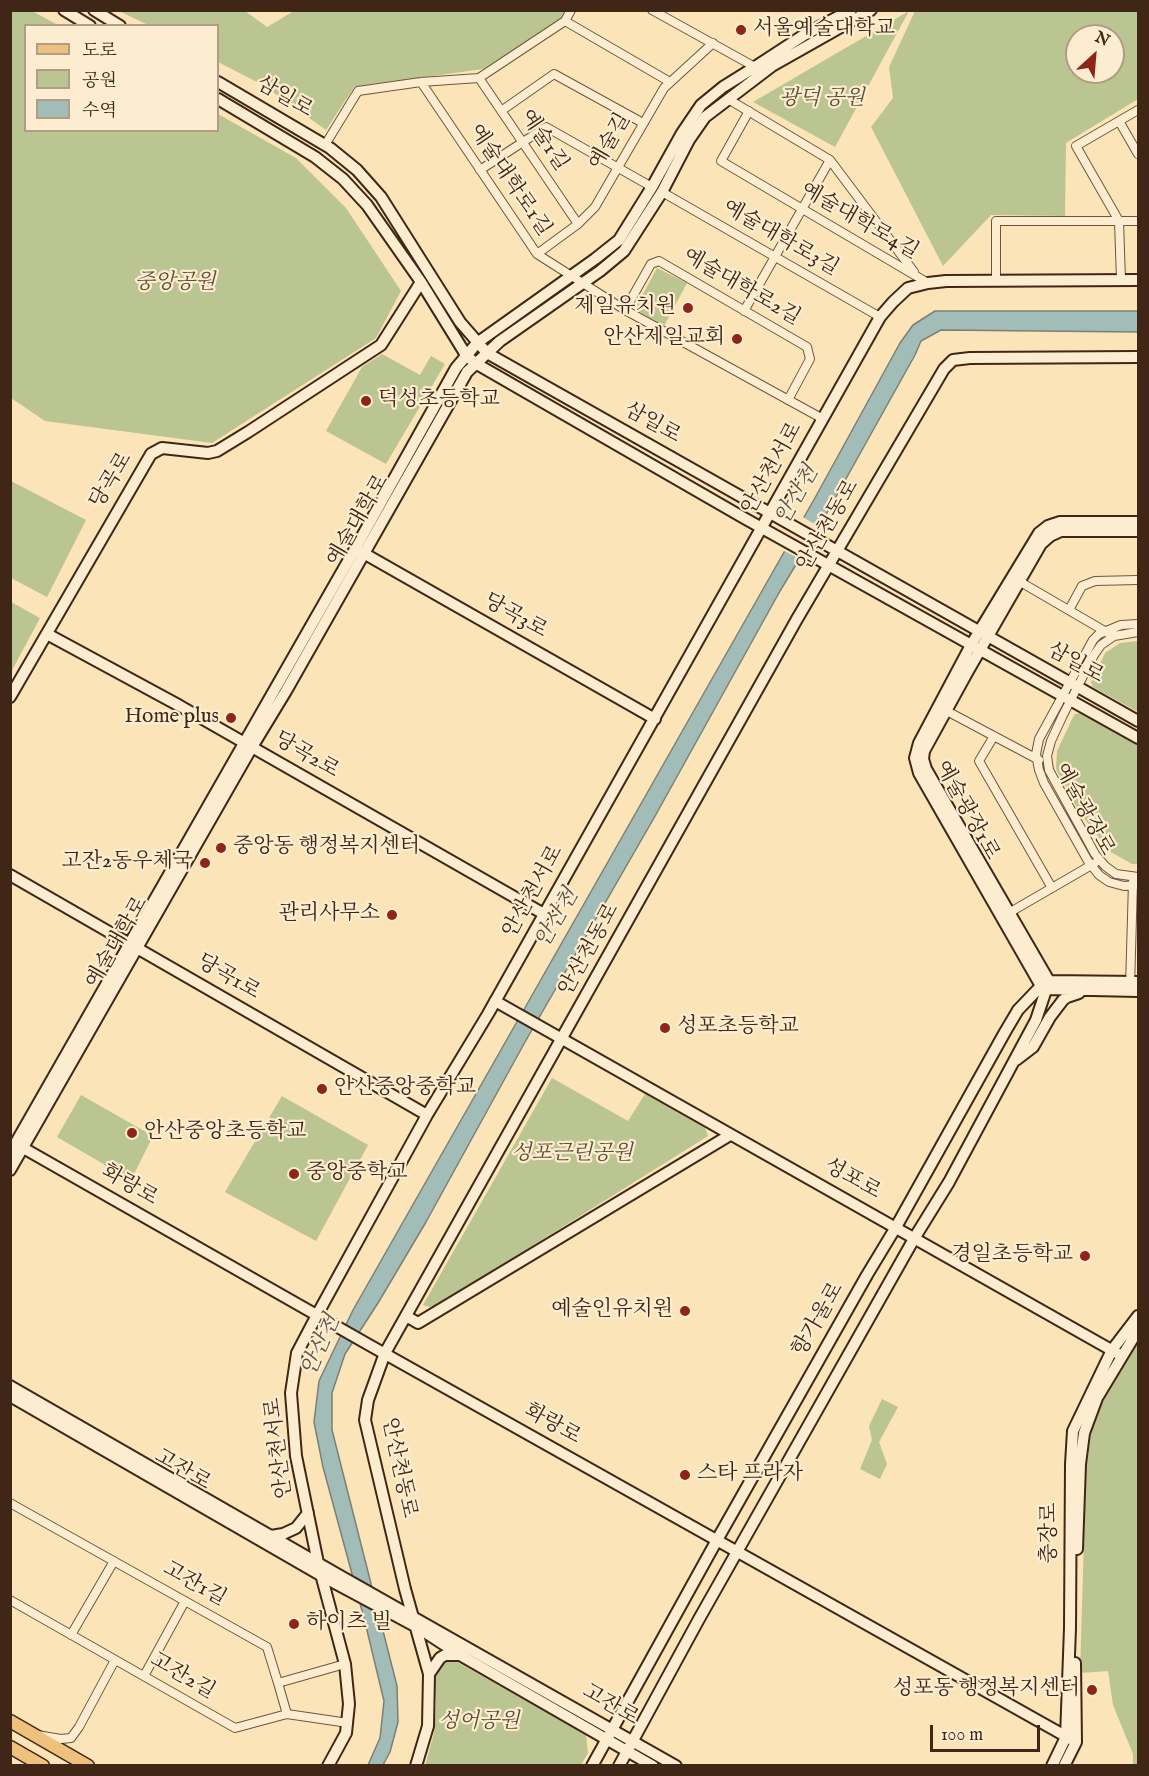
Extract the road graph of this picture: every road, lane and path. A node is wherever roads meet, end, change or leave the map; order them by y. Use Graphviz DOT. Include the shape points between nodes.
graph roads {
  1 [pos="64,10"];
  2 [pos="94,10"];
  3 [pos="571,10"];
  4 [pos="652,10"];
  5 [pos="851,10"];
  6 [pos="871,10"];
  7 [pos="565,21"];
  8 [pos="87,24"];
  9 [pos="117,24"];
  10 [pos="713,44"];
  11 [pos="755,67"];
  12 [pos="479,78"];
  13 [pos="421,82"];
  14 [pos="670,82"];
  15 [pos="219,83"];
  16 [pos="728,99"];
  17 [pos="219,100"];
  18 [pos="1138,110"];
  19 [pos="501,111"];
  20 [pos="749,111"];
  21 [pos="1119,121"];
  22 [pos="643,123"];
  23 [pos="522,142"];
  24 [pos="325,145"];
  25 [pos="1138,154"];
  26 [pos="830,160"];
  27 [pos="617,168"];
  28 [pos="480,170"];
  29 [pos="657,190"];
  30 [pos="802,210"];
  31 [pos="1119,221"];
  32 [pos="1138,221"];
  33 [pos="578,224"];
  34 [pos="537,254"];
  35 [pos="774,256"];
  36 [pos="916,275"];
  37 [pos="570,277"];
  38 [pos="1120,280"];
  39 [pos="1138,280"];
  40 [pos="996,281"];
  41 [pos="421,282"];
  42 [pos="928,283"];
  43 [pos="582,284"];
  44 [pos="625,310"];
  45 [pos="744,311"];
  46 [pos="880,316"];
  47 [pos="477,343"];
  48 [pos="486,353"];
  49 [pos="466,355"];
  50 [pos="1138,357"];
  51 [pos="476,363"];
  52 [pos="788,400"];
  53 [pos="823,420"];
  54 [pos="771,513"];
  55 [pos="1138,522"];
  56 [pos="762,528"];
  57 [pos="1138,531"];
  58 [pos="833,548"];
  59 [pos="359,551"];
  60 [pos="825,562"];
  61 [pos="1016,579"];
  62 [pos="1138,580"];
  63 [pos="1069,610"];
  64 [pos="1138,624"];
  65 [pos="1105,631"];
  66 [pos="1138,632"];
  67 [pos="47,634"];
  68 [pos="983,634"];
  69 [pos="1114,636"];
  70 [pos="975,647"];
  71 [pos="1072,685"];
  72 [pos="10,697"];
  73 [pos="1066,698"];
  74 [pos="942,709"];
  75 [pos="655,719"];
  76 [pos="1138,722"];
  77 [pos="994,736"];
  78 [pos="1138,738"];
  79 [pos="248,745"];
  80 [pos="1038,759"];
  81 [pos="1048,765"];
  82 [pos="1100,860"];
  83 [pos="1091,865"];
  84 [pos="10,875"];
  85 [pos="1136,881"];
  86 [pos="1052,888"];
  87 [pos="544,914"];
  88 [pos="1006,914"];
  89 [pos="1135,936"];
  90 [pos="134,946"];
  91 [pos="1046,985"];
  92 [pos="1134,987"];
  93 [pos="1094,990"];
  94 [pos="495,1001"];
  95 [pos="562,1040"];
  96 [pos="1014,1062"];
  97 [pos="427,1114"];
  98 [pos="730,1134"];
  99 [pos="15,1146"];
  100 [pos="10,1170"];
  101 [pos="896,1227"];
  102 [pos="915,1237"];
  103 [pos="317,1315"];
  104 [pos="406,1316"];
  105 [pos="1138,1316"];
  106 [pos="1138,1329"];
  107 [pos="385,1353"];
  108 [pos="1117,1353"];
  109 [pos="10,1386"];
  110 [pos="10,1396"];
  111 [pos="10,1503"];
  112 [pos="308,1513"];
  113 [pos="271,1536"];
  114 [pos="717,1540"];
  115 [pos="738,1552"];
  116 [pos="114,1561"];
  117 [pos="318,1563"];
  118 [pos="326,1573"];
  119 [pos="10,1600"];
  120 [pos="186,1601"];
  121 [pos="400,1614"];
  122 [pos="415,1622"];
  123 [pos="71,1635"];
  124 [pos="460,1655"];
  125 [pos="115,1660"];
  126 [pos="345,1664"];
  127 [pos="429,1674"];
  128 [pos="144,1676"];
  129 [pos="278,1683"];
  130 [pos="287,1714"];
  131 [pos="10,1721"];
  132 [pos="348,1723"];
  133 [pos="35,1734"];
  134 [pos="609,1734"];
  135 [pos="1071,1739"];
  136 [pos="630,1746"];
  137 [pos="10,1747"];
  138 [pos="43,1766"];
  139 [pos="88,1766"];
  140 [pos="328,1766"];
  141 [pos="416,1766"];
  142 [pos="592,1766"];
  143 [pos="619,1766"];
  144 [pos="653,1766"];
  145 [pos="676,1766"];
  146 [pos="1052,1766"];
  147 [pos="1064,1766"];
  1 -- 8 [label="street"];
  2 -- 9 [label="street"];
  3 -- 7 [label="street"];
  4 -- 10 [label="street"];
  5 -- 11 [label="street, 예술대학로"];
  6 -- 16 [label="street, 예술대학로" via="772,66"];
  7 -- 12 [label="street"];
  7 -- 14 [label="street"];
  10 -- 11 [label="street"];
  10 -- 14 [label="street, 예술길"];
  11 -- 29 [label="street, 예술대학로" via="701,105 682,133"];
  12 -- 13 [label="street"];
  12 -- 19 [label="street, 예술1길"];
  13 -- 24 [label="street" via="358,91"];
  13 -- 28 [label="street, 예술대학로1길"];
  14 -- 22 [label="street, 예술길"];
  15 -- 24 [label="street, 삼일로"];
  16 -- 20 [label="street, 예술대학로4길"];
  16 -- 29 [label="street, 예술대학로" via="705,117"];
  17 -- 41 [label="street, 삼일로" via="315,157 343,180 367,206"];
  18 -- 21 [label="street"];
  19 -- 22 [label="street" via="554,74"];
  19 -- 23 [label="street, 예술1길"];
  20 -- 26 [label="street, 예술대학로4길"];
  20 -- 30 [label="street, 예술대학로4길" via="721,161"];
  21 -- 25 [label="street"];
  21 -- 31 [label="street" via="1076,146"];
  22 -- 27 [label="street, 예술길"];
  23 -- 27 [label="street, 예술대학로3길" via="546,127"];
  23 -- 28 [label="street"];
  23 -- 33 [label="street, 예술1길"];
  24 -- 47 [label="street, 삼일로" via="357,170 381,197"];
  26 -- 30 [label="street"];
  26 -- 36 [label="street, 예술대학로4길"];
  27 -- 29 [label="street, 예술대학로3길"];
  27 -- 33 [label="street, 예술길" via="595,207"];
  28 -- 34 [label="street, 예술대학로1길"];
  29 -- 35 [label="street, 예술대학로3길"];
  29 -- 37 [label="street, 예술대학로" via="619,240"];
  29 -- 43 [label="street, 예술대학로" via="624,251"];
  30 -- 35 [label="street"];
  30 -- 36 [label="street, 예술대학로4길"];
  31 -- 32 [label="street"];
  31 -- 38 [label="street"];
  31 -- 40 [label="street" via="996,221"];
  33 -- 34 [label="street, 예술길"];
  34 -- 37 [label="street, 예술대학로1길"];
  35 -- 45 [label="street"];
  35 -- 46 [label="street, 예술대학로3길"];
  36 -- 42 [label="street"];
  37 -- 43 [label="street, 예술대학로1길"];
  37 -- 47 [label="street, 예술대학로"];
  38 -- 39 [label="street, 안산천서로"];
  38 -- 40 [label="street, 안산천서로"];
  40 -- 42 [label="street, 안산천서로"];
  41 -- 49 [label="street, 삼일로"];
  41 -- 67 [label="street, 당곡로" via="381,345 248,432 217,451 162,448 151,454"];
  42 -- 46 [label="street, 안산천서로" via="908,288"];
  43 -- 44 [label="street"];
  43 -- 48 [label="street, 예술대학로"];
  44 -- 45 [label="street, 예술대학로2길" via="651,264 658,261"];
  44 -- 52 [label="street"];
  45 -- 52 [label="street, 예술대학로2길" via="807,347 810,359"];
  46 -- 53 [label="street, 안산천서로"];
  47 -- 48 [label="street, 삼일로"];
  47 -- 49 [label="street, 예술대학로"];
  48 -- 51 [label="street, 예술대학로"];
  48 -- 54 [label="street, 삼일로"];
  49 -- 51 [label="street, 삼일로"];
  49 -- 59 [label="street, 예술대학로"];
  50 -- 58 [label="street, 안산천동로" via="953,360"];
  51 -- 56 [label="street, 삼일로"];
  51 -- 59 [label="street, 예술대학로"];
  52 -- 53 [label="street"];
  53 -- 54 [label="street, 안산천서로"];
  54 -- 56 [label="street, 안산천서로"];
  54 -- 58 [label="street, 삼일로"];
  55 -- 61 [label="street, 예술광장1로" via="1060,522 1048,526 1039,533"];
  56 -- 60 [label="street, 삼일로"];
  56 -- 75 [label="street, 안산천서로"];
  57 -- 61 [label="street, 예술광장1로" via="1060,531 1041,544"];
  58 -- 60 [label="street, 안산천동로"];
  58 -- 68 [label="street, 삼일로"];
  59 -- 75 [label="street, 당곡3로"];
  59 -- 79 [label="street, 예술대학로"];
  60 -- 70 [label="street, 삼일로"];
  60 -- 95 [label="street, 안산천동로"];
  61 -- 63 [label="street"];
  61 -- 68 [label="street, 예술광장1로"];
  62 -- 63 [label="street" via="1095,581 1082,586"];
  63 -- 65 [label="street"];
  64 -- 65 [label="street"];
  65 -- 69 [label="street"];
  65 -- 71 [label="street, 예술광장로" via="1093,640"];
  66 -- 69 [label="street"];
  67 -- 72 [label="street, 당곡로"];
  67 -- 79 [label="street, 당곡2로"];
  68 -- 70 [label="street, 예술광장1로"];
  68 -- 71 [label="street, 삼일로"];
  69 -- 71 [label="street, 예술광장로" via="1101,645"];
  70 -- 73 [label="street, 삼일로"];
  70 -- 74 [label="street, 예술광장1로"];
  71 -- 73 [label="street, 예술광장로"];
  71 -- 76 [label="street, 삼일로"];
  73 -- 78 [label="street, 삼일로"];
  73 -- 80 [label="street, 예술광장로" via="1039,739"];
  73 -- 81 [label="street, 예술광장로" via="1051,741"];
  74 -- 77 [label="street"];
  74 -- 88 [label="street, 예술광장1로" via="924,751 926,769"];
  75 -- 87 [label="street, 안산천서로"];
  77 -- 80 [label="street"];
  77 -- 86 [label="street" via="979,761"];
  79 -- 87 [label="street, 당곡2로"];
  79 -- 90 [label="street, 예술대학로"];
  80 -- 81 [label="street"];
  80 -- 83 [label="street, 예술광장로" via="1044,783"];
  81 -- 82 [label="street, 예술광장로"];
  82 -- 83 [label="street"];
  82 -- 85 [label="street, 예술광장로" via="1116,874"];
  83 -- 85 [label="street, 예술광장로" via="1109,882"];
  83 -- 86 [label="street"];
  84 -- 90 [label="street, 당곡1로"];
  85 -- 89 [label="street"];
  86 -- 88 [label="street"];
  87 -- 94 [label="street, 안산천서로"];
  88 -- 91 [label="street, 예술광장1로"];
  89 -- 92 [label="street"];
  90 -- 97 [label="street, 당곡1로"];
  90 -- 99 [label="street, 예술대학로"];
  91 -- 92 [label="street"];
  91 -- 93 [label="street"];
  91 -- 96 [label="street, 항가울로" via="1036,1020"];
  91 -- 101 [label="street, 항가울로" via="1018,1010"];
  92 -- 93 [label="street"];
  93 -- 96 [label="street, 항가울로" via="1063,1000 1033,1047"];
  94 -- 95 [label="street, 성포로"];
  94 -- 97 [label="street, 안산천서로"];
  95 -- 98 [label="street, 성포로"];
  95 -- 104 [label="street, 안산천동로"];
  96 -- 102 [label="street, 항가울로"];
  97 -- 103 [label="street, 안산천서로"];
  98 -- 101 [label="street, 성포로"];
  98 -- 104 [label="street" via="418,1323"];
  99 -- 100 [label="street, 예술대학로"];
  99 -- 103 [label="street, 화랑로"];
  101 -- 102 [label="street, 성포로"];
  101 -- 114 [label="street, 항가울로"];
  102 -- 108 [label="street, 성포로"];
  102 -- 115 [label="street, 항가울로"];
  103 -- 107 [label="street, 화랑로"];
  103 -- 112 [label="street, 안산천서로" via="297,1353 291,1393 296,1456"];
  104 -- 107 [label="street, 안산천동로"];
  105 -- 108 [label="street, 충장로"];
  106 -- 108 [label="street, 충장로"];
  107 -- 114 [label="street, 화랑로"];
  107 -- 122 [label="street, 안산천동로" via="365,1420"];
  108 -- 135 [label="street, 충장로" via="1084,1433 1080,1464"];
  109 -- 113 [label="street, 고잔로"];
  110 -- 118 [label="street, 고잔로"];
  111 -- 116 [label="street, 고잔1길"];
  112 -- 113 [label="street" via="296,1528"];
  112 -- 117 [label="street, 안산천서로"];
  113 -- 117 [label="street, 고잔로"];
  114 -- 115 [label="street, 화랑로"];
  114 -- 134 [label="street, 항가울로"];
  115 -- 135 [label="street, 화랑로"];
  115 -- 136 [label="street, 항가울로"];
  116 -- 120 [label="street, 고잔1길"];
  116 -- 123 [label="street"];
  117 -- 118 [label="street, 안산천서로"];
  118 -- 121 [label="street"];
  118 -- 121 [label="street, 고잔로" via="334,1582"];
  118 -- 126 [label="street, 안산천서로"];
  119 -- 123 [label="street, 고잔2길"];
  120 -- 128 [label="street"];
  120 -- 129 [label="street, 고잔1길" via="267,1647"];
  121 -- 122 [label="street, 고잔로"];
  122 -- 124 [label="street, 고잔로"];
  122 -- 127 [label="street, 안산천동로"];
  122 -- 134 [label="street, 고잔로"];
  123 -- 125 [label="street, 고잔2길"];
  124 -- 127 [label="street" via="440,1658"];
  124 -- 134 [label="street, 고잔로"];
  125 -- 128 [label="street, 고잔2길"];
  125 -- 133 [label="street" via="80,1727 70,1738"];
  126 -- 129 [label="street"];
  126 -- 132 [label="street, 안산천서로"];
  127 -- 141 [label="street, 안산천동로" via="428,1726"];
  128 -- 130 [label="street, 고잔2길" via="235,1728"];
  129 -- 130 [label="street, 고잔1길"];
  130 -- 132 [label="street, 고잔2길"];
  131 -- 133 [label="main road"];
  132 -- 140 [label="street, 안산천서로"];
  133 -- 139 [label="main road"];
  134 -- 136 [label="street, 고잔로"];
  134 -- 142 [label="street, 항가울로"];
  135 -- 146 [label="street, 충장로"];
  135 -- 147 [label="street, 충장로"];
  136 -- 143 [label="street, 항가울로"];
  136 -- 144 [label="street, 고잔로"];
  136 -- 145 [label="street, 고잔로"];
  137 -- 138 [label="main road"];
}
